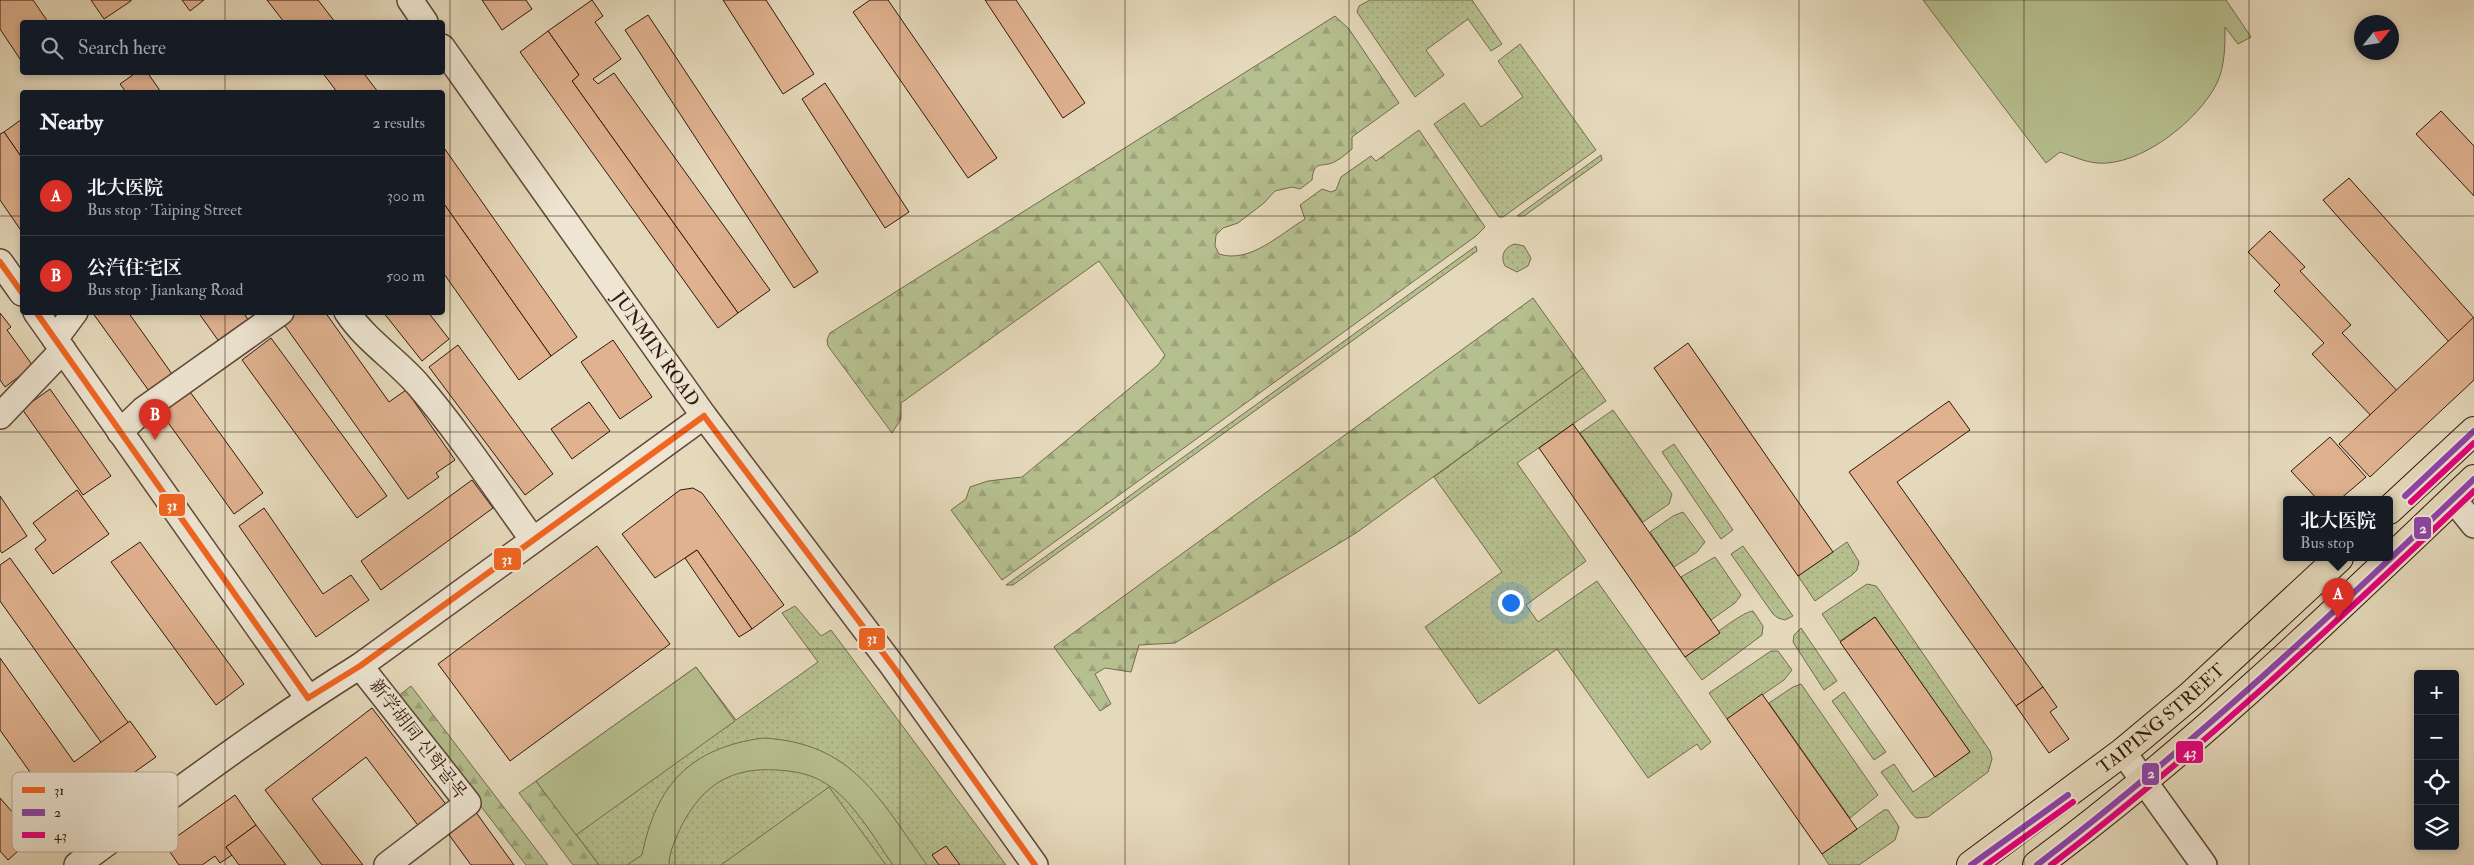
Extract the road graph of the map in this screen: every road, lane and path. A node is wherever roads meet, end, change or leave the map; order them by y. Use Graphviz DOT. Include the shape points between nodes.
graph roads {
  1 [pos="410,0"];
  2 [pos="424,20"];
  3 [pos="445,51"];
  4 [pos="0,262"];
  5 [pos="20,291"];
  6 [pos="38,315"];
  7 [pos="74,315"];
  8 [pos="277,315"];
  9 [pos="349,315"];
  10 [pos="59,345"];
  11 [pos="0,416"];
  12 [pos="704,416"];
  13 [pos="2474,430"];
  14 [pos="120,432"];
  15 [pos="2474,479"];
  16 [pos="2453,499"];
  17 [pos="2393,506"];
  18 [pos="2474,525"];
  19 [pos="533,540"];
  20 [pos="2393,555"];
  21 [pos="2335,561"];
  22 [pos="2387,561"];
  23 [pos="360,666"];
  24 [pos="308,698"];
  25 [pos="2124,752"];
  26 [pos="2146,782"];
  27 [pos="178,792"];
  28 [pos="95,852"];
  29 [pos="77,865"];
  30 [pos="387,865"];
  31 [pos="1035,865"];
  32 [pos="1971,865"];
  33 [pos="2037,865"];
  34 [pos="2204,865"];
  1 -- 2 [label="street"];
  3 -- 12 [label="street, JUNMIN ROAD"];
  4 -- 5 [label="street"];
  6 -- 10 [label="street"];
  7 -- 10 [label="street"];
  8 -- 14 [label="street" via="143,410"];
  9 -- 19 [label="street" via="364,334 418,385"];
  10 -- 11 [label="street"];
  10 -- 14 [label="street"];
  12 -- 19 [label="street"];
  12 -- 31 [label="street, JUNMIN ROAD" via="892,665"];
  13 -- 17 [label="main road"];
  14 -- 24 [label="street"];
  15 -- 16 [label="main road, TAIPING STREET"];
  16 -- 18 [label="street"];
  16 -- 20 [label="main road, TAIPING STREET"];
  19 -- 23 [label="street"];
  21 -- 25 [label="main road, TAIPING STREET" via="2208,680"];
  22 -- 26 [label="main road, TAIPING STREET"];
  23 -- 24 [label="street"];
  23 -- 30 [label="street, 新学胡同 신학골목" via="468,803"];
  24 -- 27 [label="street"];
  25 -- 26 [label="street"];
  25 -- 32 [label="main road, TAIPING STREET"];
  26 -- 33 [label="main road, TAIPING STREET"];
  26 -- 34 [label="street"];
  28 -- 29 [label="street"];
}
